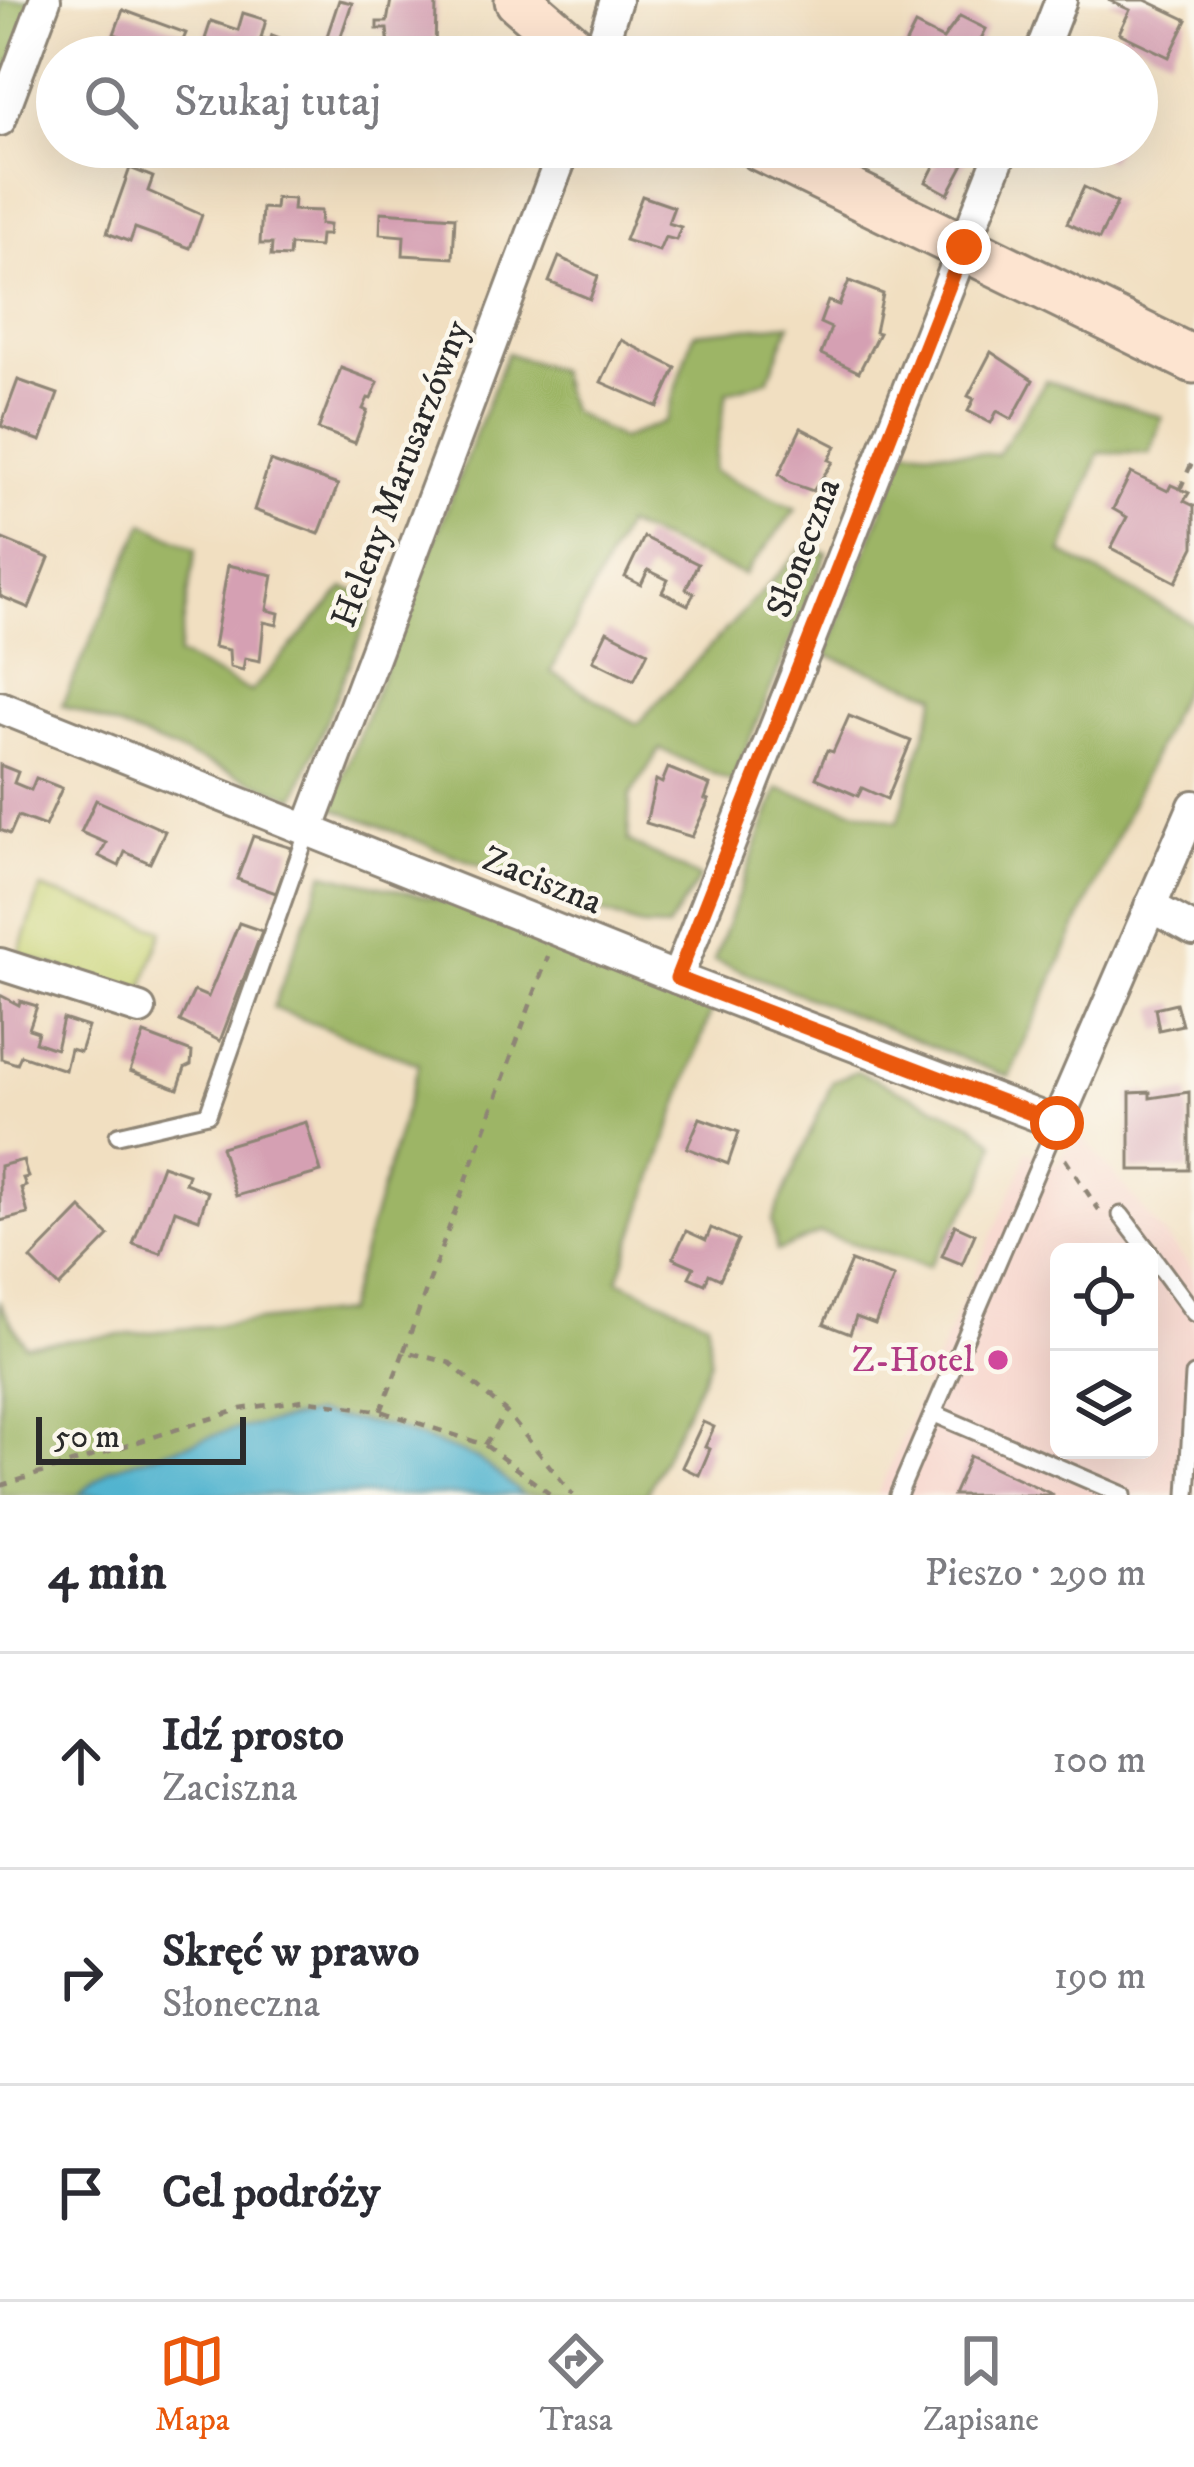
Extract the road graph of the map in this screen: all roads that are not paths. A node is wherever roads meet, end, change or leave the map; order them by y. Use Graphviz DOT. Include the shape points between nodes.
graph roads {
  1 [pos="45,0"];
  2 [pos="518,0"];
  3 [pos="616,0"];
  4 [pos="1061,0"];
  5 [pos="560,36"];
  6 [pos="605,36"];
  7 [pos="1047,36"];
  8 [pos="0,120"];
  9 [pos="557,168"];
  10 [pos="802,168"];
  11 [pos="996,168"];
  12 [pos="964,247"];
  13 [pos="1194,360"];
  14 [pos="0,707"];
  15 [pos="1193,811"];
  16 [pos="309,829"];
  17 [pos="1158,909"];
  18 [pos="1194,930"];
  19 [pos="0,964"];
  20 [pos="677,978"];
  21 [pos="140,1009"];
  22 [pos="118,1135"];
  23 [pos="1051,1135"];
  24 [pos="1114,1218"];
  25 [pos="1140,1243"];
  26 [pos="1158,1264"];
  27 [pos="1194,1313"];
  28 [pos="1194,1375"];
  29 [pos="934,1414"];
  30 [pos="898,1495"];
  31 [pos="1123,1495"];
  32 [pos="1187,1495"];
  1 -- 8 [label="street"];
  2 -- 5 [label="street"];
  3 -- 6 [label="street"];
  4 -- 7 [label="street"];
  9 -- 16 [label="street, Heleny Marusarzówny"];
  10 -- 12 [label="street"];
  11 -- 12 [label="street, Słoneczna"];
  12 -- 13 [label="street"];
  12 -- 20 [label="street, Słoneczna"];
  14 -- 16 [label="street, Zaciszna"];
  15 -- 17 [label="street"];
  16 -- 20 [label="street, Zaciszna"];
  16 -- 22 [label="lane" via="208,1114"];
  17 -- 18 [label="street"];
  17 -- 23 [label="street"];
  19 -- 21 [label="street"];
  20 -- 23 [label="street, Zaciszna"];
  23 -- 29 [label="lane"];
  24 -- 25 [label="lane"];
  26 -- 27 [label="lane"];
  28 -- 32 [label="lane"];
  29 -- 30 [label="lane"];
  29 -- 31 [label="lane"];
}
